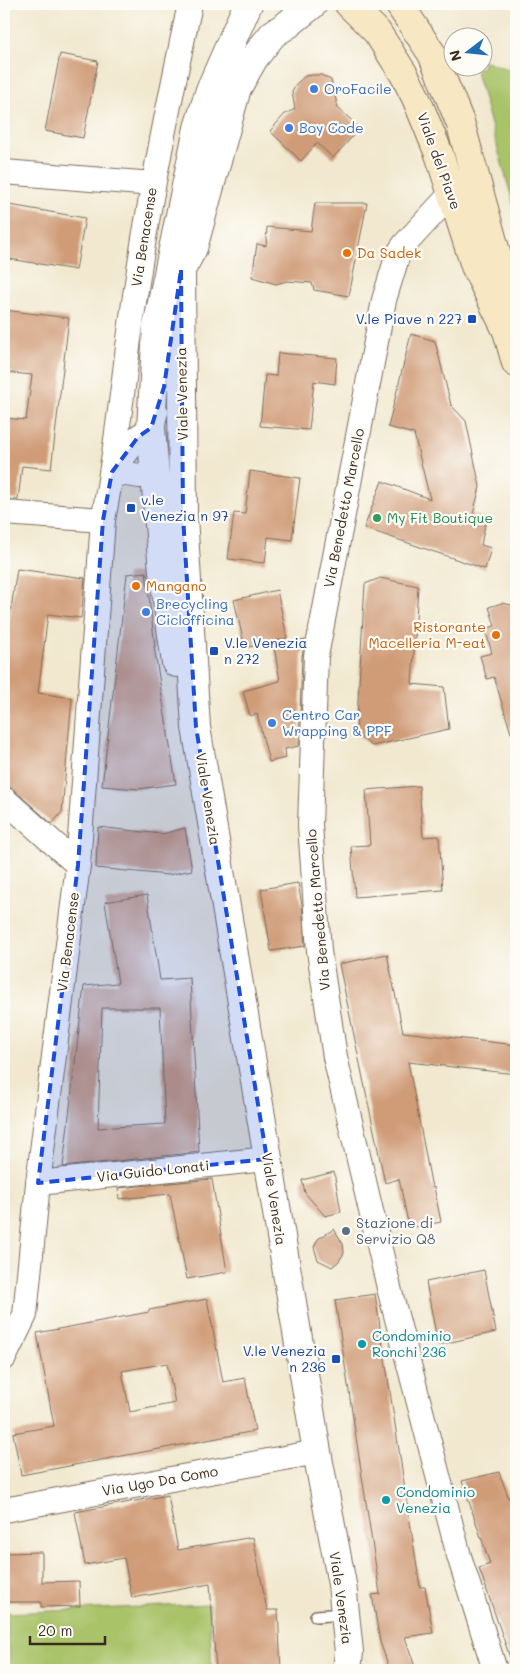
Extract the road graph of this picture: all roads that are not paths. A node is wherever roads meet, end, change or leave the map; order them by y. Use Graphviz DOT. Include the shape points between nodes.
graph roads {
  1 [pos="190,4"];
  2 [pos="248,4"];
  3 [pos="312,4"];
  4 [pos="349,4"];
  5 [pos="399,4"];
  6 [pos="473,164"];
  7 [pos="4,172"];
  8 [pos="153,184"];
  9 [pos="452,193"];
  10 [pos="181,270"];
  11 [pos="507,331"];
  12 [pos="516,363"];
  13 [pos="151,428"];
  14 [pos="112,472"];
  15 [pos="154,475"];
  16 [pos="4,513"];
  17 [pos="103,520"];
  18 [pos="196,727"];
  19 [pos="4,800"];
  20 [pos="78,865"];
  21 [pos="267,1159"];
  22 [pos="38,1183"];
  23 [pos="4,1358"];
  24 [pos="317,1452"];
  25 [pos="4,1510"];
  26 [pos="345,1614"];
  27 [pos="316,1616"];
  28 [pos="347,1670"];
  29 [pos="494,1670"];
  1 -- 8 [label="street, Via Benacense"];
  2 -- 13 [label="street, Viale Venezia" via="210,90 198,128 157,327"];
  3 -- 10 [label="street, Viale Venezia" via="273,34 237,88 193,248"];
  4 -- 9 [label="main road, Viale del Piave" via="377,32 405,76"];
  5 -- 6 [label="main road, Viale del Piave" via="432,54"];
  6 -- 9 [label="street, Via Benedetto Marcello"];
  6 -- 11 [label="main road, Viale del Piave" via="499,263"];
  7 -- 8 [label="street"];
  8 -- 14 [label="street, Via Benacense" via="137,278"];
  9 -- 11 [label="main road, Viale del Piave" via="475,266"];
  9 -- 29 [label="street, Via Benedetto Marcello" via="398,254 384,300 316,656 310,826 319,951 335,1057 390,1292 456,1547"];
  10 -- 13 [label="street, Viale Venezia" via="164,387"];
  10 -- 18 [label="street, Viale Venezia" via="183,516"];
  11 -- 12 [label="main road, Viale del Piave"];
  13 -- 14 [label="street, Via Benacense" via="138,437"];
  13 -- 15 [label="street, Viale Venezia"];
  14 -- 15 [label="street"];
  14 -- 17 [label="street, Via Benacense"];
  15 -- 18 [label="street, Viale Venezia" via="163,571 177,666"];
  16 -- 17 [label="street"];
  17 -- 20 [label="street, Via Benacense"];
  18 -- 21 [label="street, Viale Venezia"];
  19 -- 20 [label="street"];
  20 -- 22 [label="street, Via Benacense"];
  21 -- 22 [label="street, Via Guido Lonati"];
  21 -- 24 [label="street, Viale Venezia"];
  22 -- 23 [label="street, Via Benacense" via="25,1315"];
  24 -- 25 [label="street, Via Ugo Da Como"];
  24 -- 26 [label="street, Viale Venezia"];
  26 -- 27 [label="lane"];
  26 -- 28 [label="street, Viale Venezia" via="349,1652"];
}
